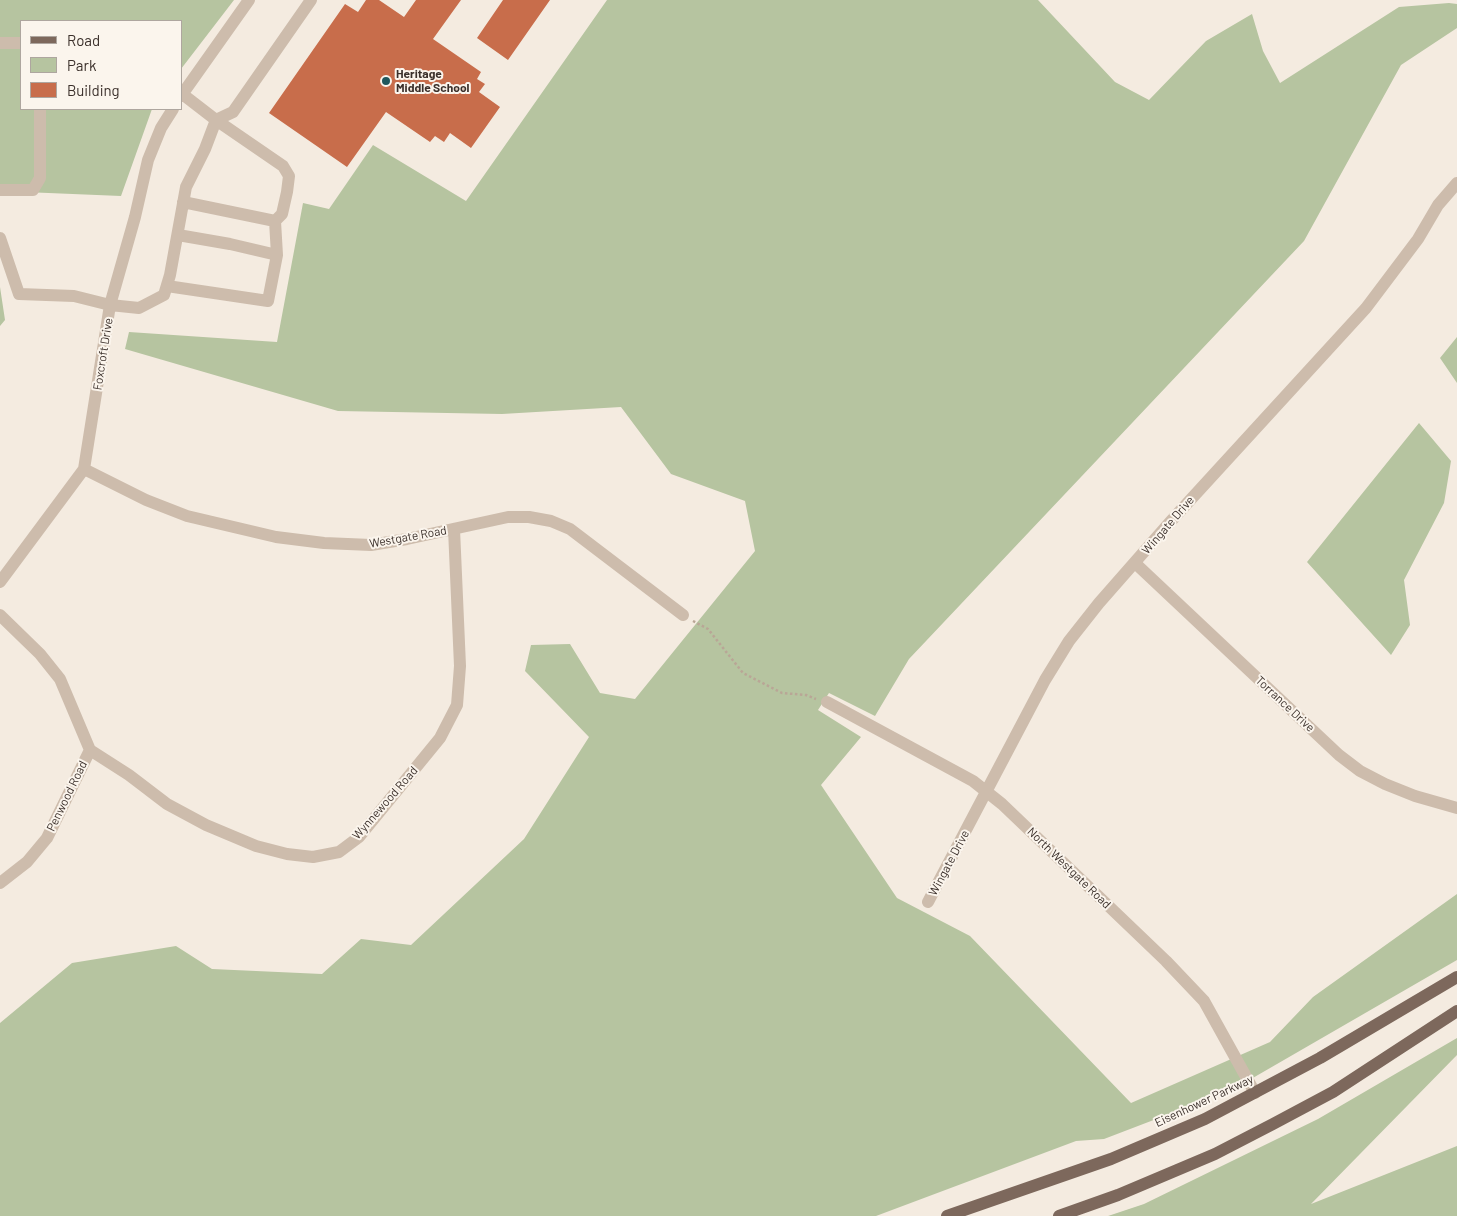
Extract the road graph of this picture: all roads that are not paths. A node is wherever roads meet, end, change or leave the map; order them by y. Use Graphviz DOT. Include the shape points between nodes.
graph roads {
  1 [pos="249,0"];
  2 [pos="311,0"];
  3 [pos="0,43"];
  4 [pos="20,43"];
  5 [pos="182,94"];
  6 [pos="40,110"];
  7 [pos="173,110"];
  8 [pos="216,120"];
  9 [pos="1457,183"];
  10 [pos="0,190"];
  11 [pos="183,202"];
  12 [pos="275,221"];
  13 [pos="178,235"];
  14 [pos="0,238"];
  15 [pos="277,255"];
  16 [pos="167,286"];
  17 [pos="110,306"];
  18 [pos="84,469"];
  19 [pos="454,529"];
  20 [pos="1135,563"];
  21 [pos="0,582"];
  22 [pos="0,615"];
  23 [pos="683,615"];
  24 [pos="828,702"];
  25 [pos="90,750"];
  26 [pos="987,791"];
  27 [pos="1457,808"];
  28 [pos="0,883"];
  29 [pos="928,902"];
  30 [pos="1457,977"];
  31 [pos="1457,1011"];
  32 [pos="1255,1093"];
  33 [pos="948,1216"];
  34 [pos="1059,1216"];
  1 -- 5 [label="street"];
  2 -- 8 [label="street" via="233,112"];
  3 -- 4 [label="street"];
  5 -- 8 [label="street"];
  6 -- 10 [label="street" via="40,178 33,190"];
  7 -- 17 [label="street, Foxcroft Drive" via="161,128 148,160"];
  8 -- 11 [label="street" via="186,187"];
  8 -- 12 [label="street" via="283,166 289,176 282,214"];
  9 -- 20 [label="street, Wingate Drive" via="1366,308"];
  11 -- 12 [label="street"];
  11 -- 13 [label="street"];
  12 -- 15 [label="street"];
  13 -- 15 [label="street"];
  13 -- 16 [label="street"];
  14 -- 17 [label="street" via="19,294 74,296"];
  15 -- 16 [label="street" via="268,301"];
  16 -- 17 [label="street" via="164,295 138,308"];
  17 -- 18 [label="street, Foxcroft Drive"];
  18 -- 19 [label="street, Westgate Road" via="187,516 276,537 371,545"];
  18 -- 21 [label="street, Foxcroft Drive"];
  19 -- 23 [label="street, Westgate Road" via="508,517 551,521 570,529"];
  19 -- 25 [label="street, Wynnewood Road" via="460,666 456,705 440,738 359,837 339,852 313,857 287,854 206,825 167,804"];
  20 -- 26 [label="street, Wingate Drive" via="1070,641"];
  20 -- 27 [label="street, Torrance Drive" via="1360,772 1415,796"];
  22 -- 25 [label="street" via="40,654 60,679"];
  24 -- 26 [label="street, North Westgate Road"];
  25 -- 28 [label="street, Penwood Road" via="47,838 27,862"];
  26 -- 29 [label="street, Wingate Drive"];
  26 -- 32 [label="street, North Westgate Road" via="1166,960 1204,1001"];
  30 -- 32 [label="main road, Eisenhower Parkway"];
  31 -- 34 [label="main road" via="1333,1092 1267,1128 1206,1158"];
  32 -- 33 [label="main road, Eisenhower Parkway" via="1205,1119 1111,1159"];
}
